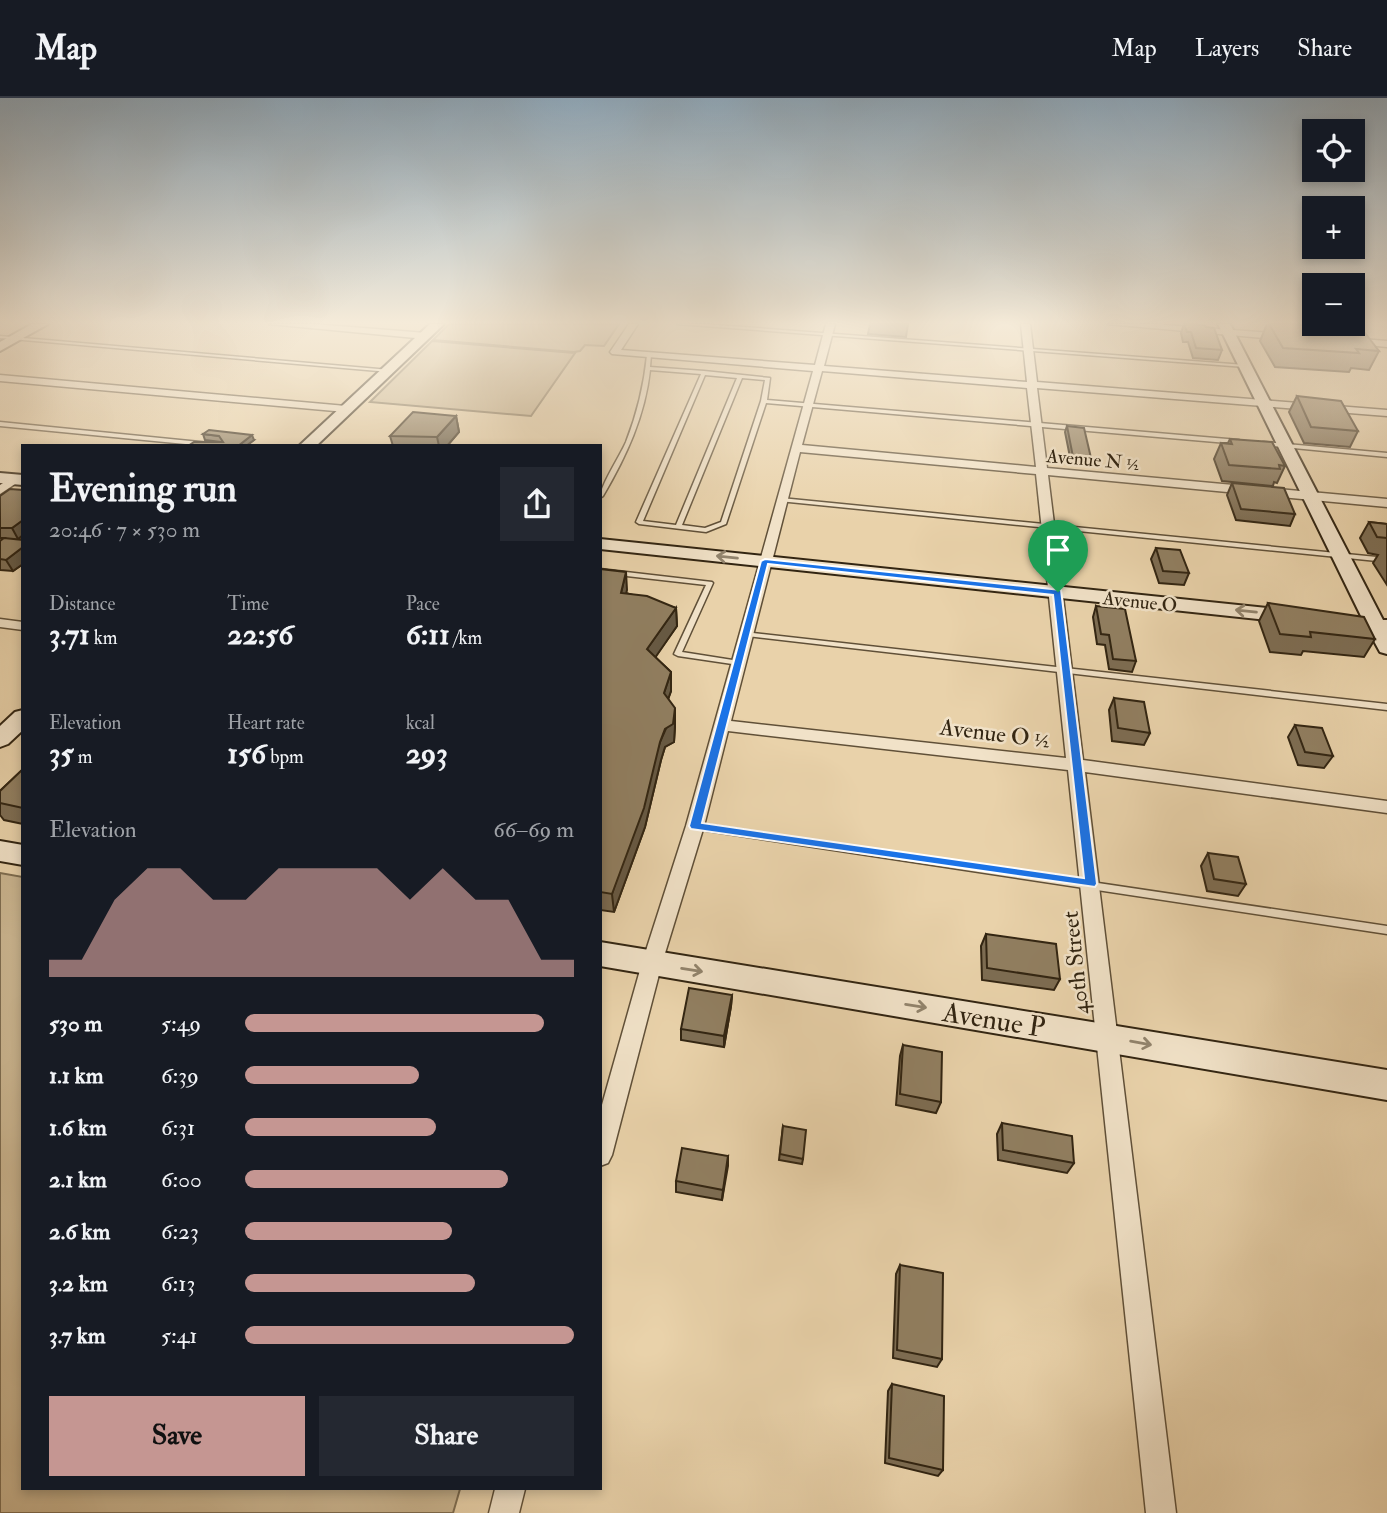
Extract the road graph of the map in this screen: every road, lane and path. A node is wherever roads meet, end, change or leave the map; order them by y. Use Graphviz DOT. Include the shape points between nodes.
graph roads {
  1 [pos="141,390"];
  2 [pos="368,390"];
  3 [pos="646,390"];
  4 [pos="696,390"];
  5 [pos="734,390"];
  6 [pos="766,390"];
  7 [pos="813,390"];
  8 [pos="1034,390"];
  9 [pos="1106,390"];
  10 [pos="1257,390"];
  11 [pos="764,401"];
  12 [pos="1264,403"];
  13 [pos="808,406"];
  14 [pos="346,409"];
  15 [pos="1387,413"];
  16 [pos="0,424"];
  17 [pos="1038,425"];
  18 [pos="1244,442"];
  19 [pos="200,444"];
  20 [pos="309,444"];
  21 [pos="1258,444"];
  22 [pos="1285,446"];
  23 [pos="796,448"];
  24 [pos="1387,455"];
  25 [pos="1043,472"];
  26 [pos="13,479"];
  27 [pos="0,490"];
  28 [pos="602,492"];
  29 [pos="1309,496"];
  30 [pos="780,500"];
  31 [pos="1387,503"];
  32 [pos="678,527"];
  33 [pos="1050,528"];
  34 [pos="602,544"];
  35 [pos="1340,555"];
  36 [pos="1387,560"];
  37 [pos="765,561"];
  38 [pos="602,570"];
  39 [pos="1058,592"];
  40 [pos="0,623"];
  41 [pos="1381,625"];
  42 [pos="21,626"];
  43 [pos="747,634"];
  44 [pos="1387,648"];
  45 [pos="739,663"];
  46 [pos="1066,670"];
  47 [pos="1387,707"];
  48 [pos="21,719"];
  49 [pos="723,724"];
  50 [pos="0,739"];
  51 [pos="1077,765"];
  52 [pos="1387,807"];
  53 [pos="695,826"];
  54 [pos="0,851"];
  55 [pos="21,855"];
  56 [pos="1090,884"];
  57 [pos="1387,930"];
  58 [pos="602,954"];
  59 [pos="652,963"];
  60 [pos="1107,1037"];
  61 [pos="1387,1086"];
  62 [pos="602,1148"];
  63 [pos="510,1490"];
  64 [pos="504,1513"];
  65 [pos="1162,1513"];
  1 -- 14 [label="street"];
  2 -- 14 [label="main road"];
  3 -- 28 [label="lane" via="632,437"];
  4 -- 32 [label="lane" via="639,523"];
  5 -- 32 [label="lane"];
  6 -- 11 [label="lane"];
  7 -- 13 [label="street"];
  8 -- 17 [label="street, 40th Street"];
  9 -- 12 [label="street"];
  10 -- 12 [label="main road"];
  11 -- 13 [label="lane"];
  11 -- 32 [label="lane" via="724,523 706,530"];
  12 -- 15 [label="street"];
  12 -- 22 [label="main road"];
  13 -- 17 [label="lane"];
  13 -- 23 [label="street"];
  14 -- 20 [label="main road"];
  16 -- 19 [label="lane"];
  17 -- 18 [label="lane"];
  17 -- 25 [label="street, 40th Street"];
  21 -- 22 [label="lane"];
  22 -- 24 [label="lane"];
  22 -- 29 [label="main road"];
  23 -- 25 [label="street, Avenue N ½"];
  23 -- 30 [label="street"];
  25 -- 29 [label="street, Avenue N ½"];
  25 -- 33 [label="street, 40th Street"];
  26 -- 27 [label="street"];
  29 -- 31 [label="street, Avenue N ½"];
  29 -- 35 [label="main road"];
  30 -- 33 [label="lane"];
  30 -- 37 [label="street"];
  33 -- 35 [label="lane"];
  33 -- 39 [label="street, 40th Street"];
  37 -- 34 [label="main road, Avenue O, one-way"];
  35 -- 36 [label="lane"];
  35 -- 41 [label="main road"];
  37 -- 39 [label="main road, Avenue O"];
  37 -- 43 [label="street"];
  38 -- 45 [label="lane" via="710,583 678,654"];
  41 -- 39 [label="main road, Avenue O, one-way"];
  39 -- 46 [label="street, 40th Street"];
  40 -- 42 [label="street"];
  41 -- 44 [label="main road"];
  43 -- 45 [label="street"];
  43 -- 46 [label="lane"];
  45 -- 49 [label="street"];
  46 -- 47 [label="lane"];
  46 -- 51 [label="street, 40th Street"];
  48 -- 50 [label="main road"];
  49 -- 51 [label="street, Avenue O ½"];
  49 -- 53 [label="street"];
  51 -- 52 [label="street, Avenue O ½"];
  51 -- 56 [label="street, 40th Street"];
  53 -- 56 [label="lane"];
  53 -- 59 [label="street"];
  54 -- 55 [label="main road"];
  56 -- 57 [label="lane"];
  56 -- 60 [label="street, 40th Street"];
  58 -- 59 [label="main road, Avenue P"];
  59 -- 60 [label="main road, Avenue P, one-way"];
  59 -- 62 [label="street"];
  60 -- 61 [label="main road, Avenue P, one-way"];
  60 -- 65 [label="street, 40th Street"];
  63 -- 64 [label="street"];
}
